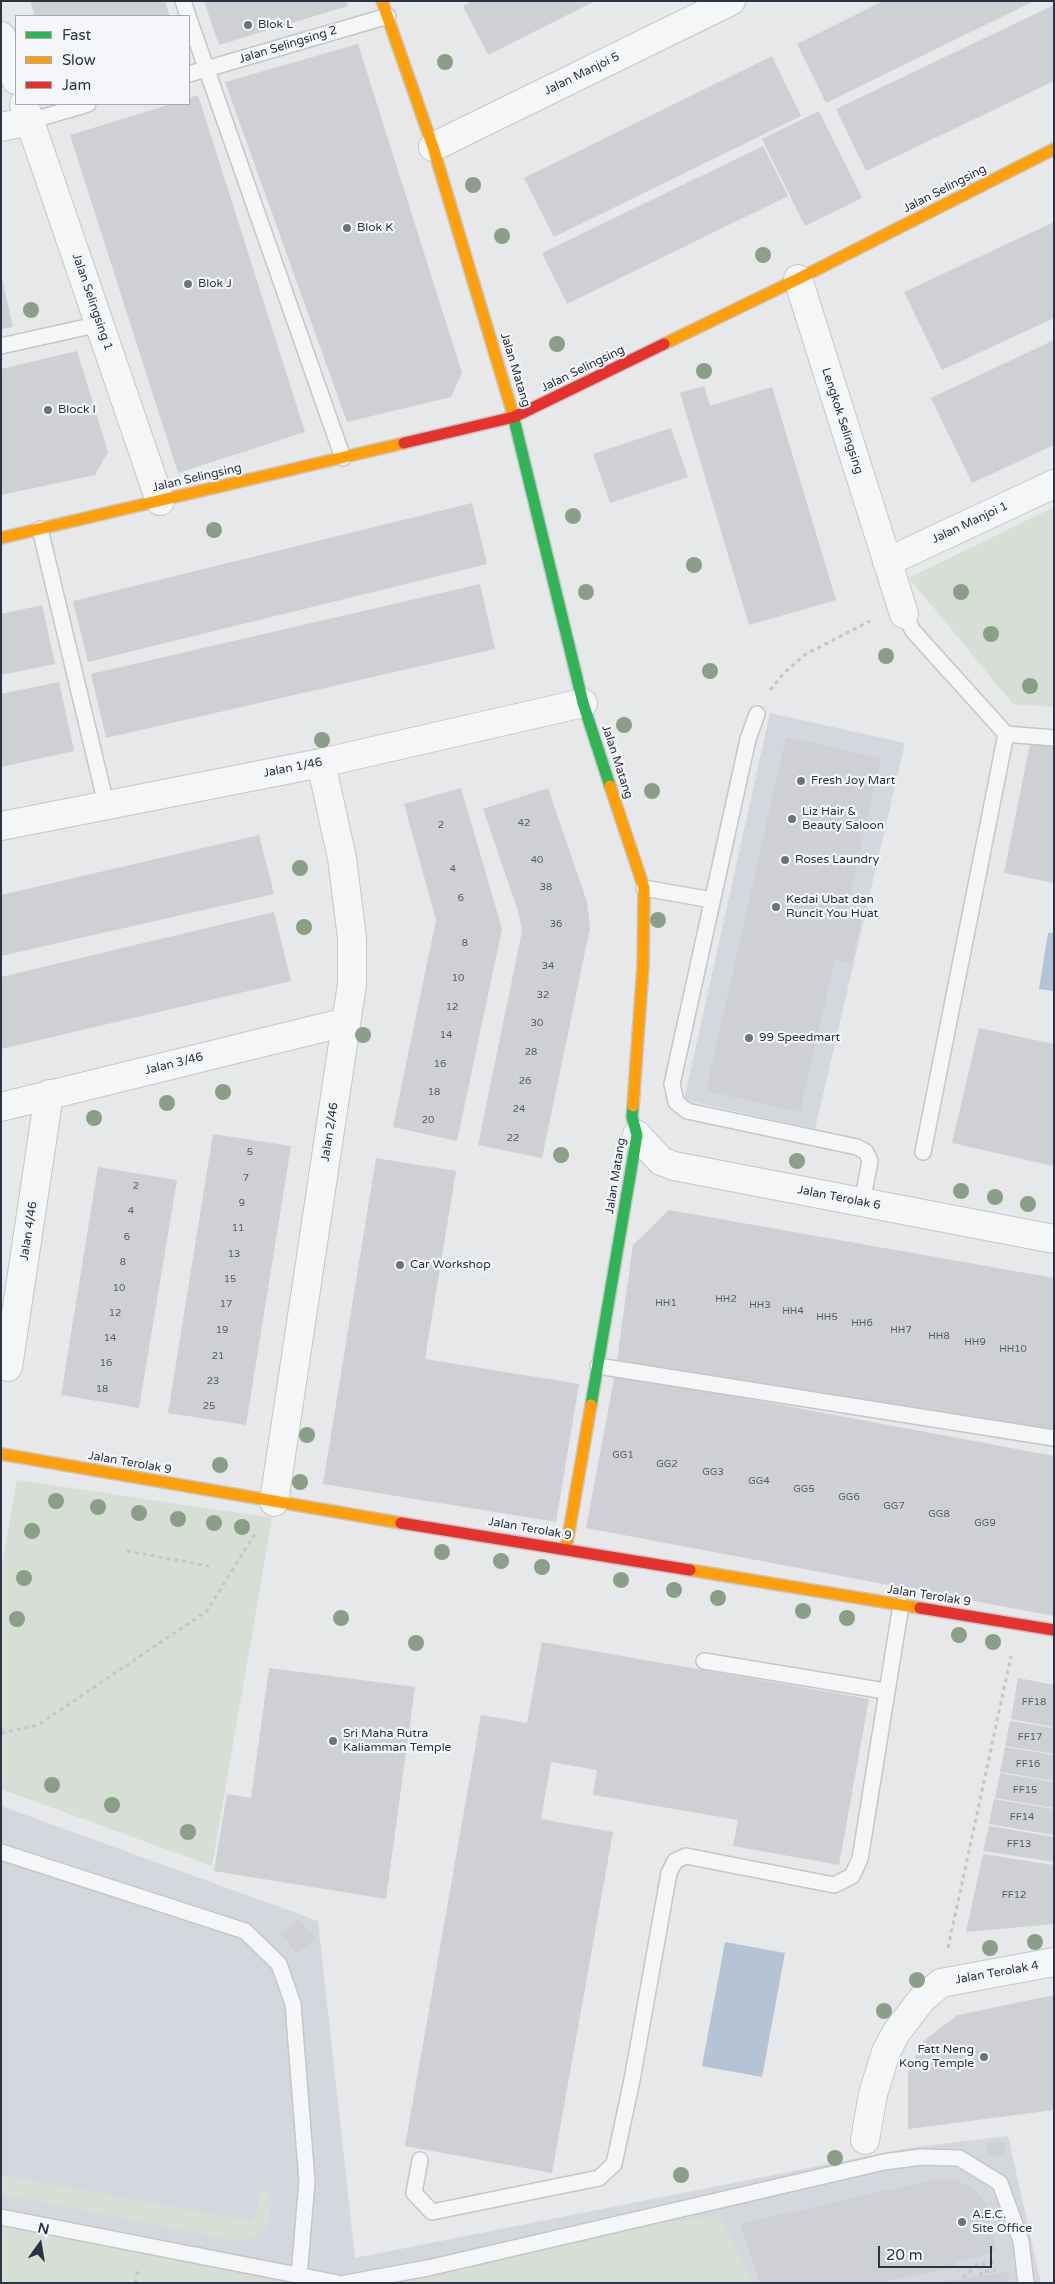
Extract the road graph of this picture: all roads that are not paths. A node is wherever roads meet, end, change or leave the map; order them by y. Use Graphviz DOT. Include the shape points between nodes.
graph roads {
  1 [pos="183,1"];
  2 [pos="382,1"];
  3 [pos="731,1"];
  4 [pos="187,15"];
  5 [pos="388,16"];
  6 [pos="190,24"];
  7 [pos="1,36"];
  8 [pos="205,70"];
  9 [pos="190,74"];
  10 [pos="15,77"];
  11 [pos="80,105"];
  12 [pos="27,112"];
  13 [pos="1,127"];
  14 [pos="433,148"];
  15 [pos="1054,149"];
  16 [pos="798,279"];
  17 [pos="100,324"];
  18 [pos="1,346"];
  19 [pos="514,417"];
  20 [pos="343,458"];
  21 [pos="1054,484"];
  22 [pos="160,501"];
  23 [pos="40,529"];
  24 [pos="1,538"];
  25 [pos="887,562"];
  26 [pos="901,607"];
  27 [pos="583,703"];
  28 [pos="757,714"];
  29 [pos="1006,734"];
  30 [pos="1054,738"];
  31 [pos="321,763"];
  32 [pos="106,804"];
  33 [pos="1,826"];
  34 [pos="644,888"];
  35 [pos="712,900"];
  36 [pos="346,1022"];
  37 [pos="49,1094"];
  38 [pos="1,1107"];
  39 [pos="637,1135"];
  40 [pos="924,1152"];
  41 [pos="862,1202"];
  42 [pos="1054,1238"];
  43 [pos="598,1366"];
  44 [pos="8,1367"];
  45 [pos="1054,1438"];
  46 [pos="1,1454"];
  47 [pos="274,1502"];
  48 [pos="566,1550"];
  49 [pos="901,1606"];
  50 [pos="1054,1630"];
  51 [pos="704,1661"];
  52 [pos="885,1691"];
  53 [pos="1,1852"];
  54 [pos="1054,1962"];
  55 [pos="865,2140"];
  56 [pos="420,2160"];
  57 [pos="863,2167"];
  58 [pos="1,2217"];
  59 [pos="299,2276"];
  60 [pos="338,2283"];
  61 [pos="346,2283"];
  62 [pos="1026,2283"];
  1 -- 4 [label="lane"];
  2 -- 5 [label="street, Jalan Matang"];
  3 -- 14 [label="street, Jalan Manjoi 5"];
  5 -- 8 [label="lane, Jalan Selingsing 2"];
  5 -- 14 [label="street, Jalan Matang"];
  6 -- 8 [label="lane"];
  7 -- 10 [label="street"];
  8 -- 9 [label="lane, Jalan Selingsing 2"];
  8 -- 20 [label="lane"];
  11 -- 12 [label="lane"];
  12 -- 13 [label="street"];
  12 -- 17 [label="street, Jalan Selingsing 1"];
  14 -- 19 [label="street, Jalan Matang"];
  15 -- 16 [label="street, Jalan Selingsing"];
  16 -- 19 [label="street, Jalan Selingsing"];
  16 -- 25 [label="street, Lengkok Selingsing"];
  17 -- 18 [label="lane"];
  17 -- 22 [label="street, Jalan Selingsing 1"];
  19 -- 20 [label="street, Jalan Selingsing"];
  19 -- 27 [label="street, Jalan Matang"];
  20 -- 22 [label="street, Jalan Selingsing"];
  21 -- 25 [label="street, Jalan Manjoi 1"];
  22 -- 23 [label="street, Jalan Selingsing"];
  23 -- 24 [label="street, Jalan Selingsing"];
  23 -- 32 [label="lane"];
  25 -- 26 [label="street, Lengkok Selingsing"];
  26 -- 29 [label="lane" via="913,631"];
  27 -- 31 [label="street, Jalan 1/46"];
  27 -- 34 [label="street, Jalan Matang"];
  28 -- 35 [label="lane" via="748,739"];
  29 -- 30 [label="lane"];
  29 -- 40 [label="lane"];
  31 -- 32 [label="street, Jalan 1/46"];
  31 -- 36 [label="street, Jalan 2/46" via="342,858 352,938 352,984"];
  32 -- 33 [label="street, Jalan 1/46"];
  34 -- 35 [label="lane"];
  34 -- 39 [label="street, Jalan Matang" via="643,966 632,1117"];
  35 -- 41 [label="lane" via="672,1084 676,1102 687,1111 857,1147 866,1152 870,1161"];
  36 -- 37 [label="street, Jalan 3/46"];
  36 -- 47 [label="street, Jalan 2/46"];
  37 -- 38 [label="street, Jalan 3/46"];
  37 -- 44 [label="street, Jalan 4/46"];
  39 -- 41 [label="street, Jalan Terolak 6" via="661,1161 674,1166"];
  39 -- 43 [label="street, Jalan Matang"];
  41 -- 42 [label="street, Jalan Terolak 6"];
  43 -- 45 [label="lane"];
  43 -- 48 [label="street, Jalan Matang"];
  46 -- 47 [label="street, Jalan Terolak 9"];
  47 -- 48 [label="street, Jalan Terolak 9"];
  48 -- 49 [label="street, Jalan Terolak 9"];
  49 -- 50 [label="street, Jalan Terolak 9"];
  49 -- 52 [label="lane"];
  51 -- 52 [label="lane"];
  52 -- 56 [label="lane" via="860,1859 852,1876 834,1885 686,1856 672,1867 614,2164 599,2178 432,2212 414,2193"];
  53 -- 59 [label="lane" via="245,1931 278,1964 293,2004 307,2181"];
  54 -- 55 [label="street, Jalan Terolak 4" via="941,1983 922,1998 886,2052 873,2094"];
  55 -- 57 [label="lane"];
  57 -- 61 [label="lane" via="437,2266"];
  57 -- 62 [label="lane" via="921,2156 959,2158 1000,2183 1021,2241"];
  58 -- 59 [label="lane"];
  59 -- 60 [label="lane"];
}
